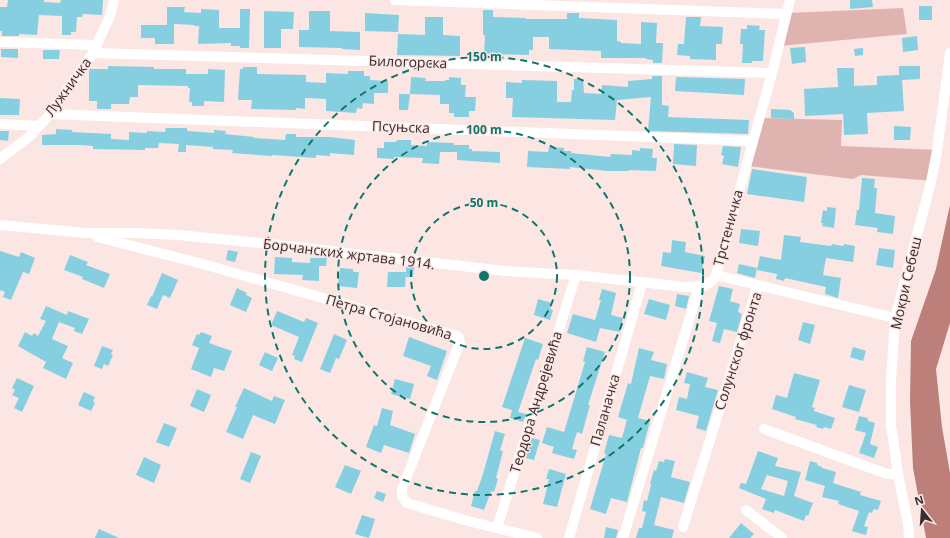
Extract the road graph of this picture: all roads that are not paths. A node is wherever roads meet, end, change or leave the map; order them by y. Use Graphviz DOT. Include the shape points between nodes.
graph roads {
  1 [pos="114,0"];
  2 [pos="395,0"];
  3 [pos="790,0"];
  4 [pos="786,14"];
  5 [pos="0,42"];
  6 [pos="95,49"];
  7 [pos="950,53"];
  8 [pos="772,73"];
  9 [pos="50,114"];
  10 [pos="0,124"];
  11 [pos="39,126"];
  12 [pos="752,141"];
  13 [pos="0,159"];
  14 [pos="0,225"];
  15 [pos="86,233"];
  16 [pos="576,275"];
  17 [pos="716,275"];
  18 [pos="642,283"];
  19 [pos="758,285"];
  20 [pos="699,287"];
  21 [pos="895,318"];
  22 [pos="764,429"];
  23 [pos="898,474"];
  24 [pos="746,510"];
  25 [pos="683,527"];
  26 [pos="497,528"];
  27 [pos="538,538"];
  28 [pos="569,538"];
  29 [pos="623,538"];
  30 [pos="782,538"];
  31 [pos="909,538"];
  1 -- 6 [label="street, Лужничка" via="110,16"];
  2 -- 4 [label="street"];
  3 -- 4 [label="street, Трстеничка"];
  4 -- 8 [label="street, Трстеничка"];
  5 -- 6 [label="street, Билогорска"];
  6 -- 8 [label="street, Билогорска"];
  6 -- 9 [label="street, Лужничка"];
  7 -- 21 [label="street, Мокри Себеш" via="931,182"];
  8 -- 12 [label="street, Трстеничка"];
  9 -- 11 [label="street, Лужничка"];
  9 -- 12 [label="street, Псуњска"];
  10 -- 11 [label="street"];
  11 -- 13 [label="street, Лужничка" via="20,145"];
  12 -- 17 [label="street, Трстеничка"];
  14 -- 15 [label="street, Борчанских жртава 1914."];
  15 -- 16 [label="street, Борчанских жртава 1914." via="178,235 504,271"];
  15 -- 26 [label="street, Петра Стојановића" via="457,336 460,342 401,493 407,503"];
  16 -- 18 [label="street, Борчанских жртава 1914."];
  16 -- 26 [label="street, Теодора Андрејевића"];
  17 -- 19 [label="street"];
  17 -- 20 [label="street, Трстеничка" via="709,283"];
  18 -- 20 [label="street, Борчанских жртава 1914."];
  18 -- 28 [label="street, Паланачка"];
  19 -- 21 [label="street, Солунског фронта"];
  19 -- 25 [label="street, Солунског фронта"];
  20 -- 29 [label="street"];
  21 -- 23 [label="street, Мокри Себеш" via="890,402"];
  22 -- 23 [label="street" via="887,474"];
  23 -- 31 [label="street, Мокри Себеш"];
  24 -- 30 [label="street"];
  26 -- 27 [label="street, Петра Стојановића"];
}
